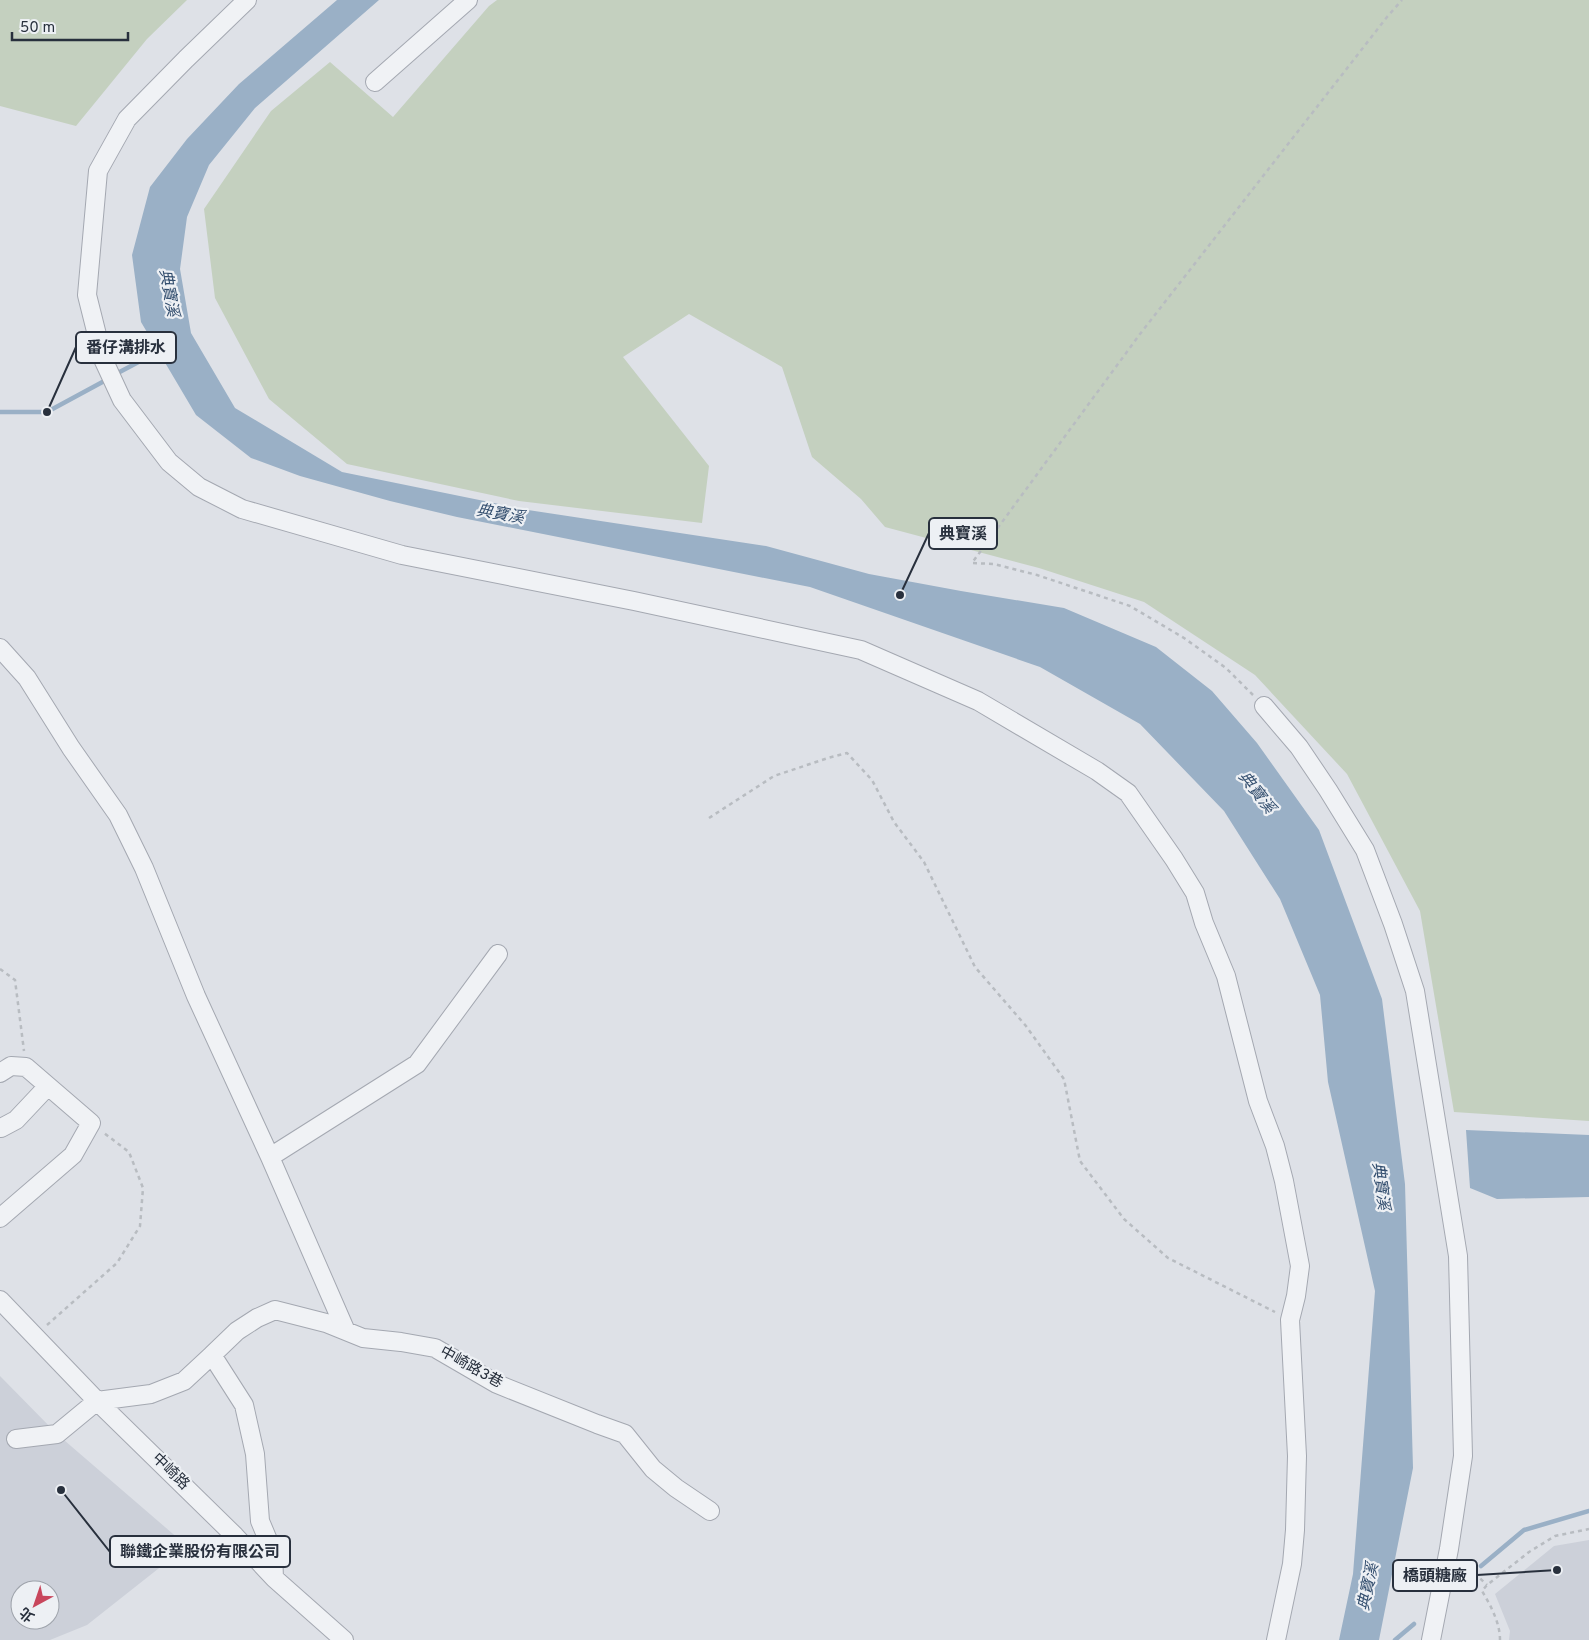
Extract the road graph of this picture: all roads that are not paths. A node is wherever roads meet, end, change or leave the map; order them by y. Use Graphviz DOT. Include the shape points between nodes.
graph roads {
  1 [pos="247,0"];
  2 [pos="468,0"];
  3 [pos="375,82"];
  4 [pos="0,648"];
  5 [pos="1264,706"];
  6 [pos="498,954"];
  7 [pos="0,1072"];
  8 [pos="48,1086"];
  9 [pos="1,1128"];
  10 [pos="270,1157"];
  11 [pos="0,1218"];
  12 [pos="0,1300"];
  13 [pos="345,1330"];
  14 [pos="212,1355"];
  15 [pos="97,1401"];
  16 [pos="16,1439"];
  17 [pos="710,1511"];
  18 [pos="274,1578"];
  19 [pos="344,1640"];
  20 [pos="1276,1640"];
  21 [pos="1431,1640"];
  1 -- 20 [label="street" via="127,119 98,171 87,295 103,359 122,400 169,462 199,487 242,509 402,555 861,650 978,701 1096,771 1128,793 1174,859 1195,893 1226,976 1258,1101 1284,1181 1300,1266 1290,1320 1297,1456 1295,1530 1292,1564"];
  2 -- 3 [label="street"];
  4 -- 10 [label="street" via="27,678 118,815"];
  5 -- 21 [label="street" via="1299,747 1364,850 1416,991 1458,1256 1463,1456 1450,1549"];
  6 -- 10 [label="street" via="417,1064"];
  7 -- 8 [label="street" via="11,1066 26,1067"];
  8 -- 9 [label="street" via="16,1120"];
  8 -- 11 [label="street" via="90,1123 73,1156"];
  10 -- 13 [label="street"];
  12 -- 15 [label="street, 中崎路"];
  13 -- 14 [label="street, 中崎路3巷" via="275,1310 237,1330"];
  13 -- 17 [label="street, 中崎路3巷" via="364,1338 435,1348 497,1384 625,1434 653,1469"];
  14 -- 15 [label="street, 中崎路3巷" via="184,1381 151,1394"];
  14 -- 18 [label="street" via="244,1405 255,1454 260,1521 273,1552"];
  15 -- 16 [label="street" via="57,1434"];
  15 -- 18 [label="street, 中崎路"];
  18 -- 19 [label="street, 中崎路"];
}
